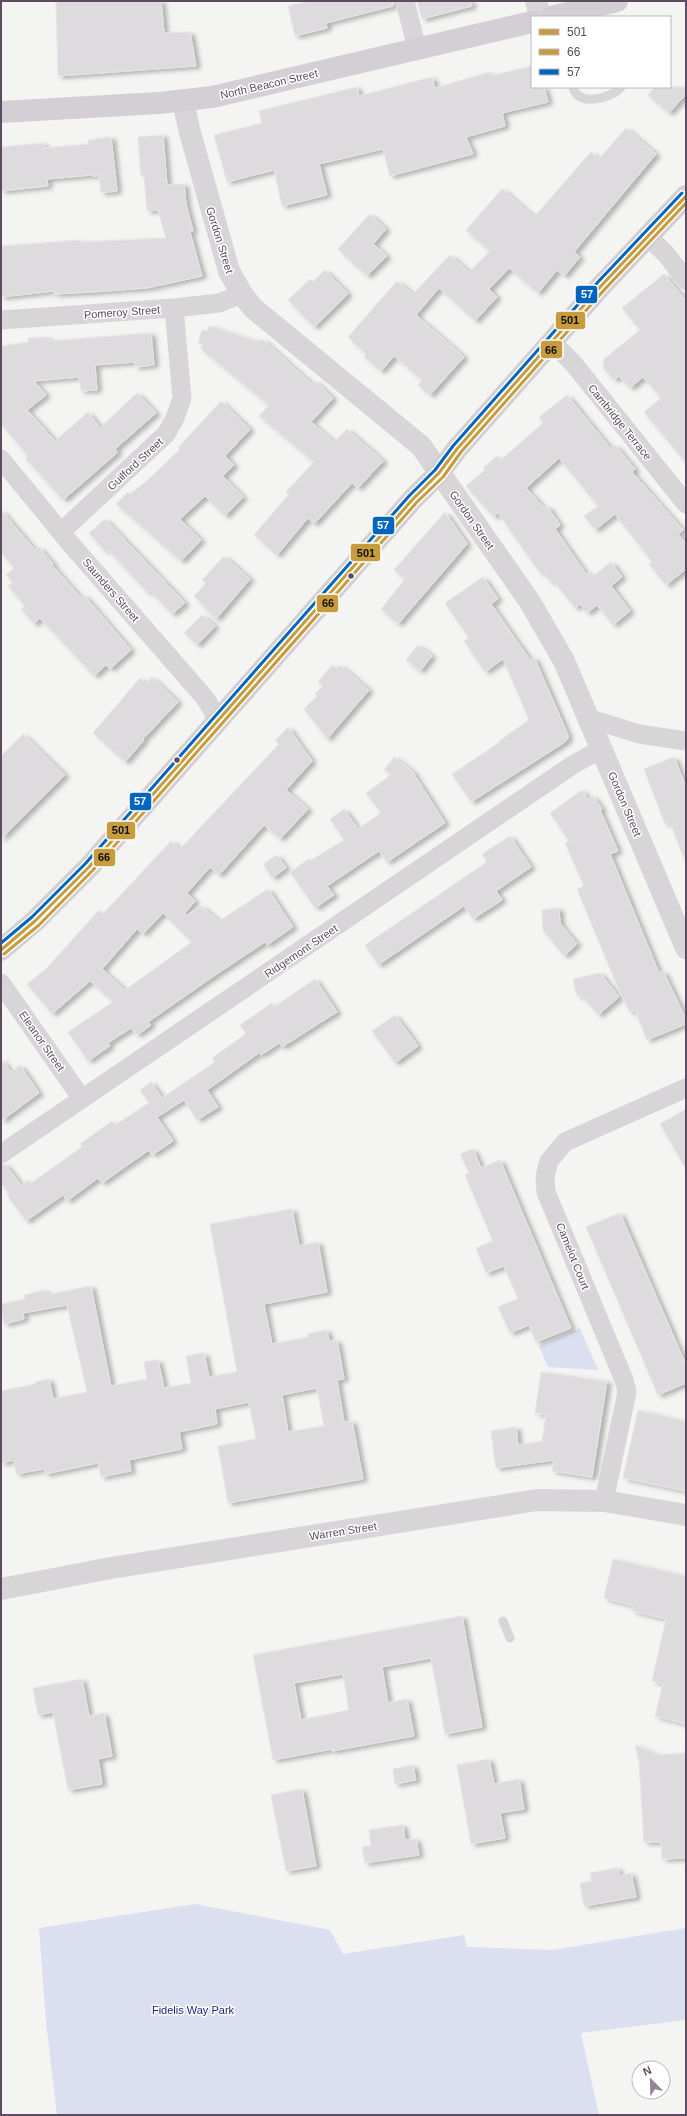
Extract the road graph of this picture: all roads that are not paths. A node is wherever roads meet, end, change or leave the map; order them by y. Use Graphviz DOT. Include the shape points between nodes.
graph roads {
  1 [pos="405,1"];
  2 [pos="536,1"];
  3 [pos="609,5"];
  4 [pos="550,16"];
  5 [pos="556,16"];
  6 [pos="531,22"];
  7 [pos="417,49"];
  8 [pos="573,88"];
  9 [pos="620,88"];
  10 [pos="183,101"];
  11 [pos="1,112"];
  12 [pos="686,196"];
  13 [pos="648,237"];
  14 [pos="686,280"];
  15 [pos="242,294"];
  16 [pos="174,308"];
  17 [pos="1,320"];
  18 [pos="552,342"];
  19 [pos="1,459"];
  20 [pos="439,473"];
  21 [pos="686,504"];
  22 [pos="61,532"];
  23 [pos="588,718"];
  24 [pos="219,721"];
  25 [pos="686,741"];
  26 [pos="602,749"];
  27 [pos="686,948"];
  28 [pos="1,950"];
  29 [pos="1,983"];
  30 [pos="686,1088"];
  31 [pos="82,1099"];
  32 [pos="1,1154"];
  33 [pos="604,1501"];
  34 [pos="686,1515"];
  35 [pos="1,1589"];
  36 [pos="503,1621"];
  37 [pos="510,1638"];
  1 -- 7 [label="street"];
  2 -- 4 [label="street"];
  3 -- 5 [label="main road"];
  6 -- 7 [label="main road, North Beacon Street"];
  7 -- 10 [label="main road, North Beacon Street" via="243,91"];
  8 -- 9 [label="lane" via="579,98 586,100 614,93"];
  10 -- 11 [label="main road, North Beacon Street"];
  10 -- 15 [label="street, Gordon Street" via="188,128 229,271"];
  12 -- 13 [label="main road"];
  13 -- 14 [label="street" via="666,254"];
  13 -- 18 [label="main road"];
  15 -- 16 [label="street, Pomeroy Street" via="219,303"];
  15 -- 20 [label="street, Gordon Street" via="253,308 421,446"];
  16 -- 17 [label="street, Pomeroy Street"];
  16 -- 22 [label="street, Guilford Street" via="182,398 175,418 166,434"];
  18 -- 20 [label="main road" via="457,449"];
  18 -- 21 [label="street, Cambridge Terrace" via="573,363"];
  19 -- 22 [label="street, Saunders Street"];
  20 -- 23 [label="street, Gordon Street" via="530,602 554,643"];
  20 -- 24 [label="main road" via="413,499"];
  22 -- 24 [label="street, Saunders Street" via="205,698"];
  23 -- 25 [label="street" via="639,734"];
  23 -- 26 [label="street, Gordon Street"];
  24 -- 28 [label="main road" via="89,868"];
  26 -- 27 [label="street, Gordon Street"];
  26 -- 31 [label="street, Ridgemont Street" via="574,764"];
  29 -- 31 [label="street, Eleanor Street"];
  30 -- 33 [label="street, Camelot Court" via="565,1142 549,1161 545,1176 546,1192 624,1380 626,1392"];
  31 -- 32 [label="street, Ridgemont Street"];
  33 -- 34 [label="street, Warren Street"];
  33 -- 35 [label="street, Warren Street" via="537,1500 111,1568"];
  36 -- 37 [label="lane"];
}
